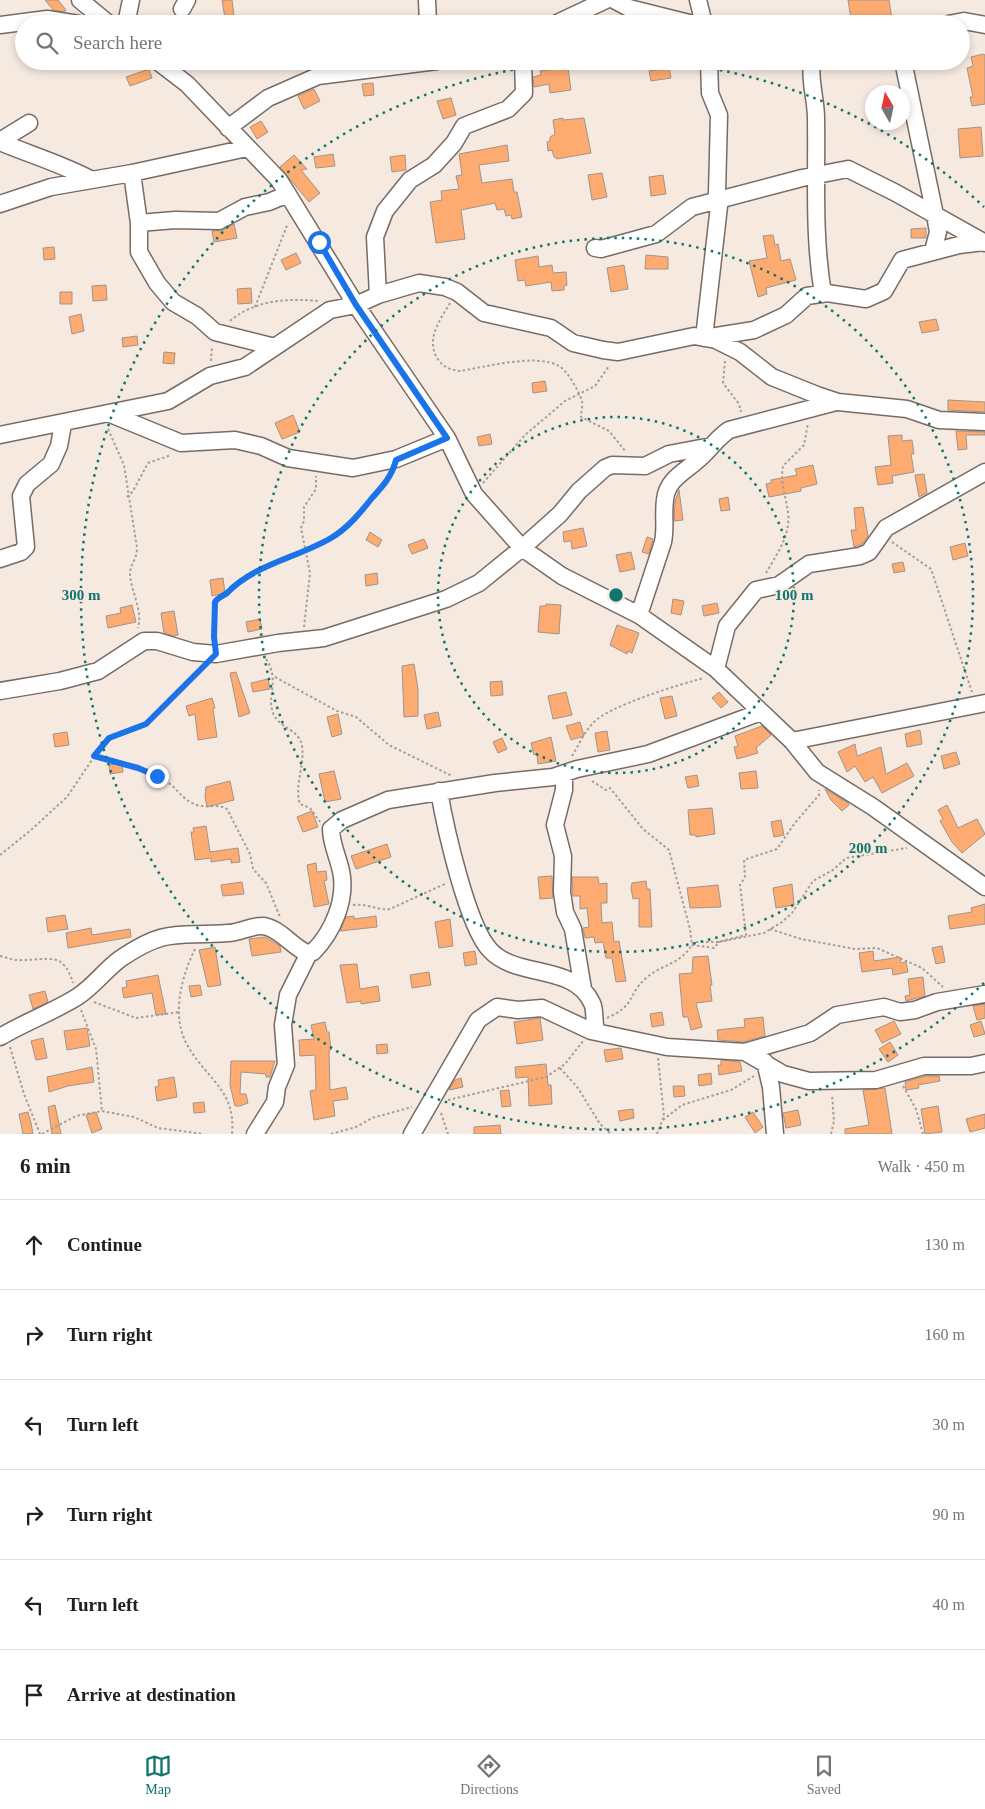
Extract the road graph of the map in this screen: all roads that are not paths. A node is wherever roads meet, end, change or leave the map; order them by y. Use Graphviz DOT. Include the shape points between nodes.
graph roads {
  1 [pos="80,0"];
  2 [pos="132,0"];
  3 [pos="427,0"];
  4 [pos="606,0"];
  5 [pos="614,0"];
  6 [pos="698,0"];
  7 [pos="96,15"];
  8 [pos="128,15"];
  9 [pos="428,15"];
  10 [pos="574,15"];
  11 [pos="657,15"];
  12 [pos="702,15"];
  13 [pos="970,22"];
  14 [pos="15,23"];
  15 [pos="985,24"];
  16 [pos="0,25"];
  17 [pos="169,70"];
  18 [pos="362,70"];
  19 [pos="523,70"];
  20 [pos="709,70"];
  21 [pos="811,70"];
  22 [pos="905,70"];
  23 [pos="29,122"];
  24 [pos="228,128"];
  25 [pos="0,141"];
  26 [pos="247,148"];
  27 [pos="132,173"];
  28 [pos="814,176"];
  29 [pos="92,180"];
  30 [pos="291,200"];
  31 [pos="718,200"];
  32 [pos="0,204"];
  33 [pos="936,215"];
  34 [pos="139,223"];
  35 [pos="984,242"];
  36 [pos="595,248"];
  37 [pos="933,252"];
  38 [pos="823,294"];
  39 [pos="378,295"];
  40 [pos="349,306"];
  41 [pos="704,338"];
  42 [pos="275,347"];
  43 [pos="838,402"];
  44 [pos="105,414"];
  45 [pos="985,422"];
  46 [pos="63,424"];
  47 [pos="0,435"];
  48 [pos="447,438"];
  49 [pos="711,446"];
  50 [pos="985,472"];
  51 [pos="522,548"];
  52 [pos="0,559"];
  53 [pos="638,615"];
  54 [pos="719,671"];
  55 [pos="0,691"];
  56 [pos="980,704"];
  57 [pos="761,712"];
  58 [pos="792,741"];
  59 [pos="571,772"];
  60 [pos="439,791"];
  61 [pos="985,887"];
  62 [pos="309,954"];
  63 [pos="583,990"];
  64 [pos="985,994"];
  65 [pos="593,1028"];
  66 [pos="4,1035"];
  67 [pos="745,1052"];
  68 [pos="985,1063"];
  69 [pos="765,1064"];
  70 [pos="255,1134"];
  71 [pos="412,1134"];
  72 [pos="775,1134"];
  1 -- 7 [label="street"];
  2 -- 8 [label="street"];
  3 -- 9 [label="street"];
  4 -- 10 [label="street"];
  5 -- 11 [label="street" via="629,8"];
  6 -- 12 [label="street"];
  13 -- 15 [label="street"];
  14 -- 16 [label="street"];
  17 -- 24 [label="street" via="187,84"];
  18 -- 24 [label="street" via="318,76 268,98"];
  19 -- 39 [label="street" via="524,93 508,109 464,126 434,165 410,180 385,211 375,237"];
  20 -- 31 [label="street" via="710,93 719,115"];
  21 -- 28 [label="street" via="816,117"];
  22 -- 33 [label="street"];
  23 -- 25 [label="street"];
  24 -- 26 [label="street"];
  25 -- 29 [label="street" via="64,165"];
  26 -- 27 [label="street"];
  26 -- 30 [label="street" via="279,180"];
  27 -- 29 [label="street"];
  27 -- 34 [label="street"];
  28 -- 31 [label="street"];
  28 -- 33 [label="street" via="848,169"];
  28 -- 38 [label="street" via="816,255"];
  29 -- 32 [label="street" via="45,188"];
  30 -- 34 [label="street" via="245,207 220,221"];
  30 -- 40 [label="street"];
  31 -- 36 [label="street" via="692,207 656,234"];
  31 -- 41 [label="street"];
  33 -- 35 [label="street"];
  33 -- 37 [label="street" via="938,232"];
  34 -- 42 [label="street" via="139,252 157,283 173,302 217,333"];
  35 -- 37 [label="street"];
  37 -- 38 [label="street" via="902,260 884,291 866,299"];
  38 -- 41 [label="street" via="807,296 786,315 754,330"];
  39 -- 40 [label="street"];
  39 -- 41 [label="street" via="419,283 445,287 484,313 551,328 573,343 618,352 694,336"];
  40 -- 42 [label="street" via="320,315"];
  40 -- 48 [label="street"];
  41 -- 43 [label="street" via="729,345 791,387"];
  42 -- 44 [label="street" via="245,367 210,376 168,401"];
  43 -- 45 [label="street" via="907,409 939,420"];
  43 -- 49 [label="street" via="733,429"];
  44 -- 46 [label="street"];
  44 -- 48 [label="street" via="177,442 235,440 261,446 288,458 353,468 396,460"];
  46 -- 47 [label="street"];
  46 -- 52 [label="street" via="60,446 51,464 27,484 21,496 26,547"];
  48 -- 51 [label="street" via="474,494"];
  49 -- 51 [label="street" via="669,454 639,467 605,468"];
  49 -- 53 [label="street" via="670,485 665,498 664,542"];
  50 -- 54 [label="street" via="894,523 869,552 809,564 779,585 756,590 727,626"];
  51 -- 53 [label="street" via="562,576"];
  51 -- 55 [label="street" via="464,592 324,638 216,654 193,652 150,640 138,643 121,658 98,671"];
  53 -- 54 [label="street"];
  54 -- 57 [label="street"];
  56 -- 58 [label="street"];
  57 -- 58 [label="street"];
  57 -- 59 [label="street" via="656,752"];
  58 -- 61 [label="street" via="817,772 873,807"];
  59 -- 60 [label="street" via="539,780"];
  59 -- 63 [label="street" via="556,825 562,856 565,912 574,934"];
  60 -- 62 [label="street" via="388,800 342,820 331,829 344,884 343,898 322,943"];
  60 -- 63 [label="street" via="459,877 471,913 490,950 513,964 548,972"];
  62 -- 66 [label="street" via="284,935 263,926 237,932 168,934 151,940 119,960 78,996"];
  62 -- 70 [label="street" via="288,994 283,1025 286,1065 277,1086 275,1102"];
  63 -- 65 [label="street" via="593,1004"];
  64 -- 67 [label="street" via="936,1002 908,1011 900,1012 884,1006 837,1015 814,1031"];
  65 -- 67 [label="street" via="657,1045"];
  65 -- 71 [label="street" via="542,1008 518,1010 502,1007 492,1010 478,1020 433,1103"];
  67 -- 69 [label="street"];
  68 -- 69 [label="street" via="971,1066 937,1064 876,1080 847,1081 809,1081"];
  69 -- 72 [label="street" via="771,1087"];
}
